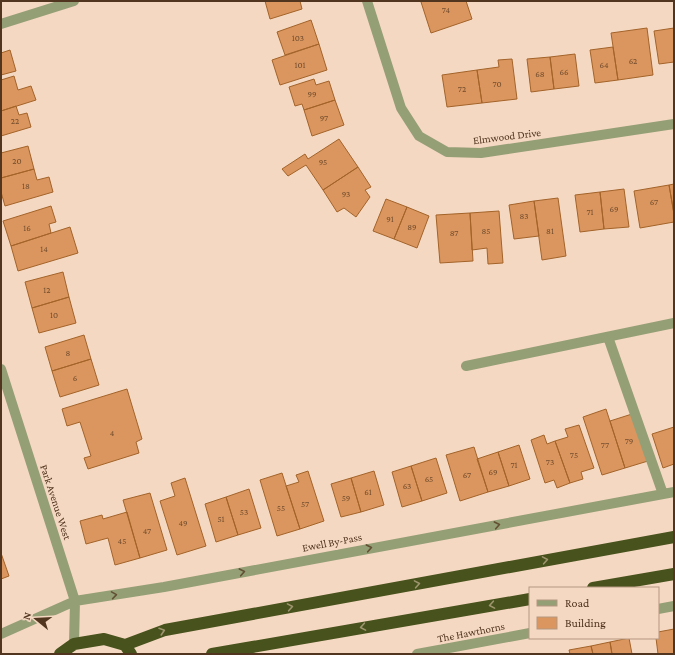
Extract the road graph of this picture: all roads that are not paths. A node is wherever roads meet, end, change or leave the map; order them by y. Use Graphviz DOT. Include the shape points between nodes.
graph roads {
  1 [pos="74,1"];
  2 [pos="366,1"];
  3 [pos="1,24"];
  4 [pos="674,124"];
  5 [pos="674,323"];
  6 [pos="608,337"];
  7 [pos="466,366"];
  8 [pos="1,370"];
  9 [pos="674,492"];
  10 [pos="663,494"];
  11 [pos="674,537"];
  12 [pos="674,574"];
  13 [pos="600,587"];
  14 [pos="529,599"];
  15 [pos="75,601"];
  16 [pos="674,606"];
  17 [pos="659,609"];
  18 [pos="529,633"];
  19 [pos="1,634"];
  20 [pos="74,644"];
  21 [pos="128,649"];
  22 [pos="60,654"];
  23 [pos="212,654"];
  24 [pos="417,654"];
  1 -- 3 [label="street"];
  2 -- 4 [label="street, Elmwood Drive" via="402,108 419,136 447,152 481,153"];
  5 -- 6 [label="street"];
  6 -- 7 [label="street"];
  6 -- 10 [label="street"];
  8 -- 15 [label="street, Park Avenue West"];
  9 -- 10 [label="street, Ewell By-Pass"];
  15 -- 10 [label="street, Ewell By-Pass, one-way"];
  21 -- 11 [label="highway, one-way" via="166,630"];
  12 -- 13 [label="highway"];
  14 -- 23 [label="highway, one-way"];
  15 -- 19 [label="street, Ewell By-Pass"];
  15 -- 20 [label="street, Park Avenue West"];
  16 -- 17 [label="street"];
  18 -- 24 [label="street, The Hawthorns"];
  20 -- 21 [label="highway" via="104,639"];
  20 -- 22 [label="highway"];
}
